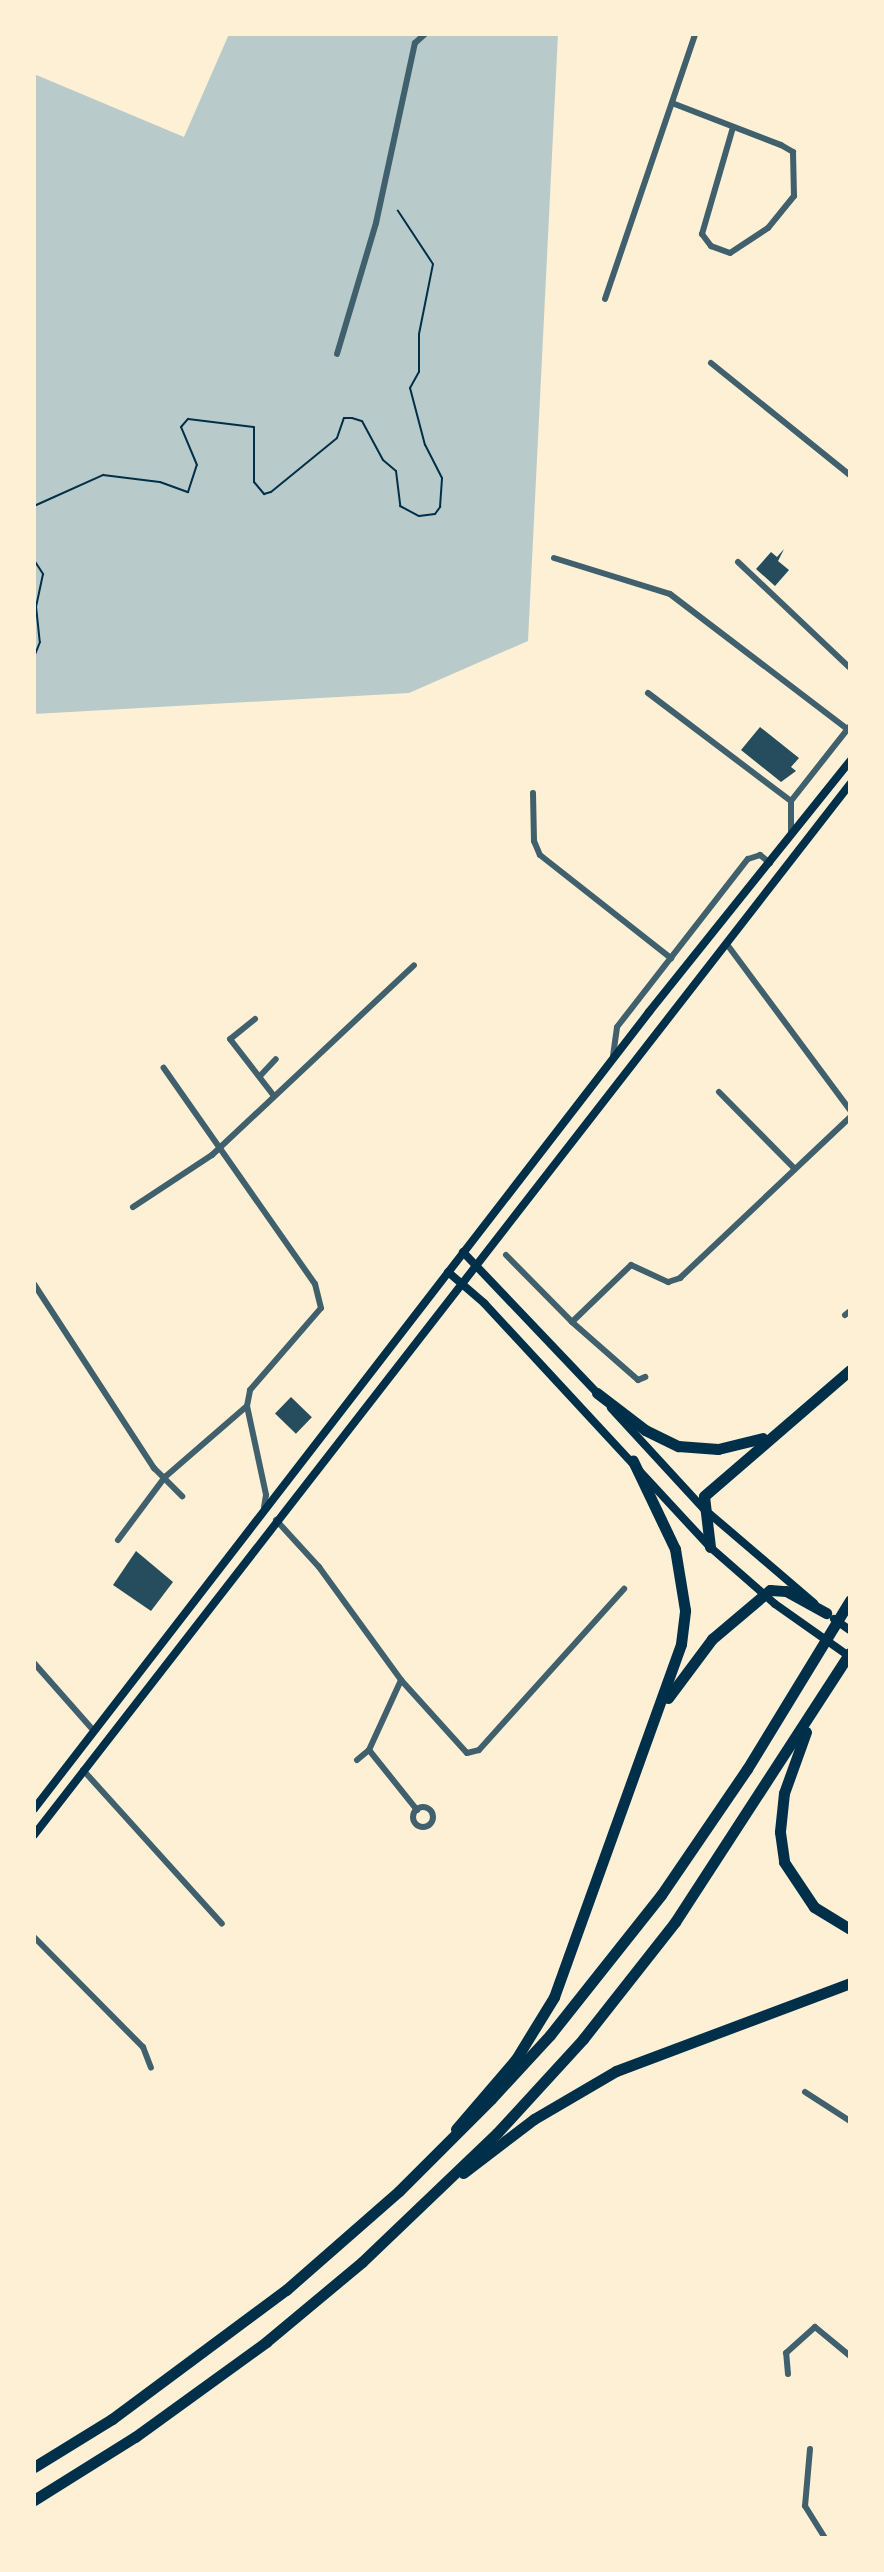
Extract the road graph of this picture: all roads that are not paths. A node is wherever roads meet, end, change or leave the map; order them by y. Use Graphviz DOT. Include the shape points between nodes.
graph roads {
  1 [pos="425,34"];
  2 [pos="695,34"];
  3 [pos="672,103"];
  4 [pos="733,127"];
  5 [pos="605,299"];
  6 [pos="337,354"];
  7 [pos="711,363"];
  8 [pos="850,475"];
  9 [pos="554,558"];
  10 [pos="738,562"];
  11 [pos="850,668"];
  12 [pos="648,693"];
  13 [pos="849,728"];
  14 [pos="850,761"];
  15 [pos="850,784"];
  16 [pos="533,793"];
  17 [pos="791,801"];
  18 [pos="791,837"];
  19 [pos="770,863"];
  20 [pos="726,943"];
  21 [pos="671,958"];
  22 [pos="414,965"];
  23 [pos="255,1019"];
  24 [pos="613,1058"];
  25 [pos="276,1059"];
  26 [pos="164,1068"];
  27 [pos="260,1076"];
  28 [pos="719,1092"];
  29 [pos="274,1096"];
  30 [pos="850,1110"];
  31 [pos="850,1117"];
  32 [pos="221,1146"];
  33 [pos="795,1169"];
  34 [pos="133,1207"];
  35 [pos="463,1252"];
  36 [pos="506,1255"];
  37 [pos="476,1264"];
  38 [pos="448,1272"];
  39 [pos="461,1282"];
  40 [pos="34,1284"];
  41 [pos="572,1322"];
  42 [pos="850,1370"];
  43 [pos="645,1377"];
  44 [pos="597,1393"];
  45 [pos="247,1406"];
  46 [pos="771,1435"];
  47 [pos="633,1461"];
  48 [pos="165,1477"];
  49 [pos="182,1496"];
  50 [pos="704,1509"];
  51 [pos="263,1514"];
  52 [pos="276,1520"];
  53 [pos="118,1540"];
  54 [pos="710,1547"];
  55 [pos="624,1589"];
  56 [pos="764,1594"];
  57 [pos="850,1600"];
  58 [pos="826,1613"];
  59 [pos="850,1630"];
  60 [pos="850,1655"];
  61 [pos="34,1663"];
  62 [pos="401,1680"];
  63 [pos="658,1712"];
  64 [pos="808,1724"];
  65 [pos="94,1731"];
  66 [pos="369,1750"];
  67 [pos="357,1760"];
  68 [pos="83,1770"];
  69 [pos="34,1809"];
  70 [pos="417,1810"];
  71 [pos="34,1835"];
  72 [pos="222,1924"];
  73 [pos="850,1929"];
  74 [pos="34,1937"];
  75 [pos="850,1983"];
  76 [pos="151,2068"];
  77 [pos="805,2092"];
  78 [pos="850,2121"];
  79 [pos="445,2146"];
  80 [pos="451,2179"];
  81 [pos="850,2356"];
  82 [pos="788,2374"];
  83 [pos="810,2449"];
  84 [pos="34,2467"];
  85 [pos="34,2500"];
  86 [pos="825,2538"];
  1 -- 6 [label="street" via="415,43 376,223"];
  2 -- 3 [label="street"];
  3 -- 4 [label="street"];
  3 -- 5 [label="street"];
  4 -- 4 [label="street" via="793,152 795,177 794,196 768,228 730,253 711,246 702,234"];
  7 -- 8 [label="street"];
  9 -- 13 [label="street" via="670,594"];
  10 -- 11 [label="street"];
  12 -- 17 [label="street"];
  13 -- 17 [label="street"];
  14 -- 18 [label="main road"];
  15 -- 20 [label="main road"];
  16 -- 21 [label="street" via="534,841 540,855"];
  17 -- 18 [label="street"];
  18 -- 19 [label="main road"];
  19 -- 21 [label="street" via="760,855 748,859"];
  19 -- 24 [label="main road"];
  20 -- 30 [label="street"];
  20 -- 37 [label="main road"];
  21 -- 24 [label="street" via="617,1027"];
  22 -- 29 [label="street"];
  23 -- 27 [label="street" via="230,1039"];
  24 -- 35 [label="main road"];
  25 -- 27 [label="street"];
  26 -- 32 [label="street"];
  27 -- 29 [label="street"];
  28 -- 33 [label="street"];
  29 -- 32 [label="street"];
  31 -- 33 [label="street"];
  32 -- 34 [label="street"];
  32 -- 45 [label="street" via="315,1284 321,1308 250,1390"];
  33 -- 41 [label="street" via="680,1278 668,1282 631,1265"];
  35 -- 37 [label="main road"];
  35 -- 38 [label="main road"];
  36 -- 41 [label="street"];
  37 -- 39 [label="main road"];
  37 -- 44 [label="main road"];
  38 -- 39 [label="main road"];
  38 -- 51 [label="main road"];
  39 -- 47 [label="main road"];
  39 -- 52 [label="main road"];
  40 -- 48 [label="street"];
  41 -- 43 [label="street" via="638,1380"];
  42 -- 46 [label="highway"];
  44 -- 46 [label="highway" via="655,1437 678,1446 733,1448"];
  44 -- 50 [label="main road"];
  45 -- 48 [label="street"];
  45 -- 51 [label="street" via="266,1495"];
  46 -- 50 [label="highway" via="704,1496"];
  47 -- 54 [label="main road"];
  47 -- 63 [label="highway" via="670,1532 684,1594 681,1644"];
  48 -- 49 [label="street"];
  48 -- 53 [label="street"];
  50 -- 54 [label="highway"];
  50 -- 58 [label="main road"];
  51 -- 65 [label="main road"];
  52 -- 62 [label="street" via="319,1567"];
  52 -- 68 [label="main road"];
  54 -- 56 [label="main road"];
  55 -- 62 [label="street" via="473,1753"];
  56 -- 58 [label="highway" via="780,1589"];
  56 -- 60 [label="main road"];
  56 -- 63 [label="highway" via="712,1639"];
  57 -- 79 [label="highway" via="747,1769 622,1948 550,2035"];
  58 -- 59 [label="main road"];
  60 -- 64 [label="highway"];
  61 -- 65 [label="street"];
  62 -- 66 [label="street"];
  63 -- 79 [label="highway" via="554,1997 516,2059 465,2115"];
  64 -- 73 [label="highway" via="784,1793 784,1862 814,1907"];
  64 -- 80 [label="highway" via="726,1851 619,1995"];
  65 -- 69 [label="main road"];
  66 -- 67 [label="street"];
  66 -- 70 [label="street"];
  68 -- 71 [label="main road"];
  68 -- 72 [label="street"];
  74 -- 76 [label="street" via="143,2047"];
  75 -- 80 [label="highway" via="616,2071 534,2119 476,2166"];
  77 -- 78 [label="street"];
  79 -- 84 [label="highway" via="333,2251 232,2333"];
  80 -- 85 [label="highway" via="266,2342 135,2437"];
  81 -- 82 [label="street" via="815,2327 786,2353"];
  83 -- 86 [label="street" via="805,2506"];
}
